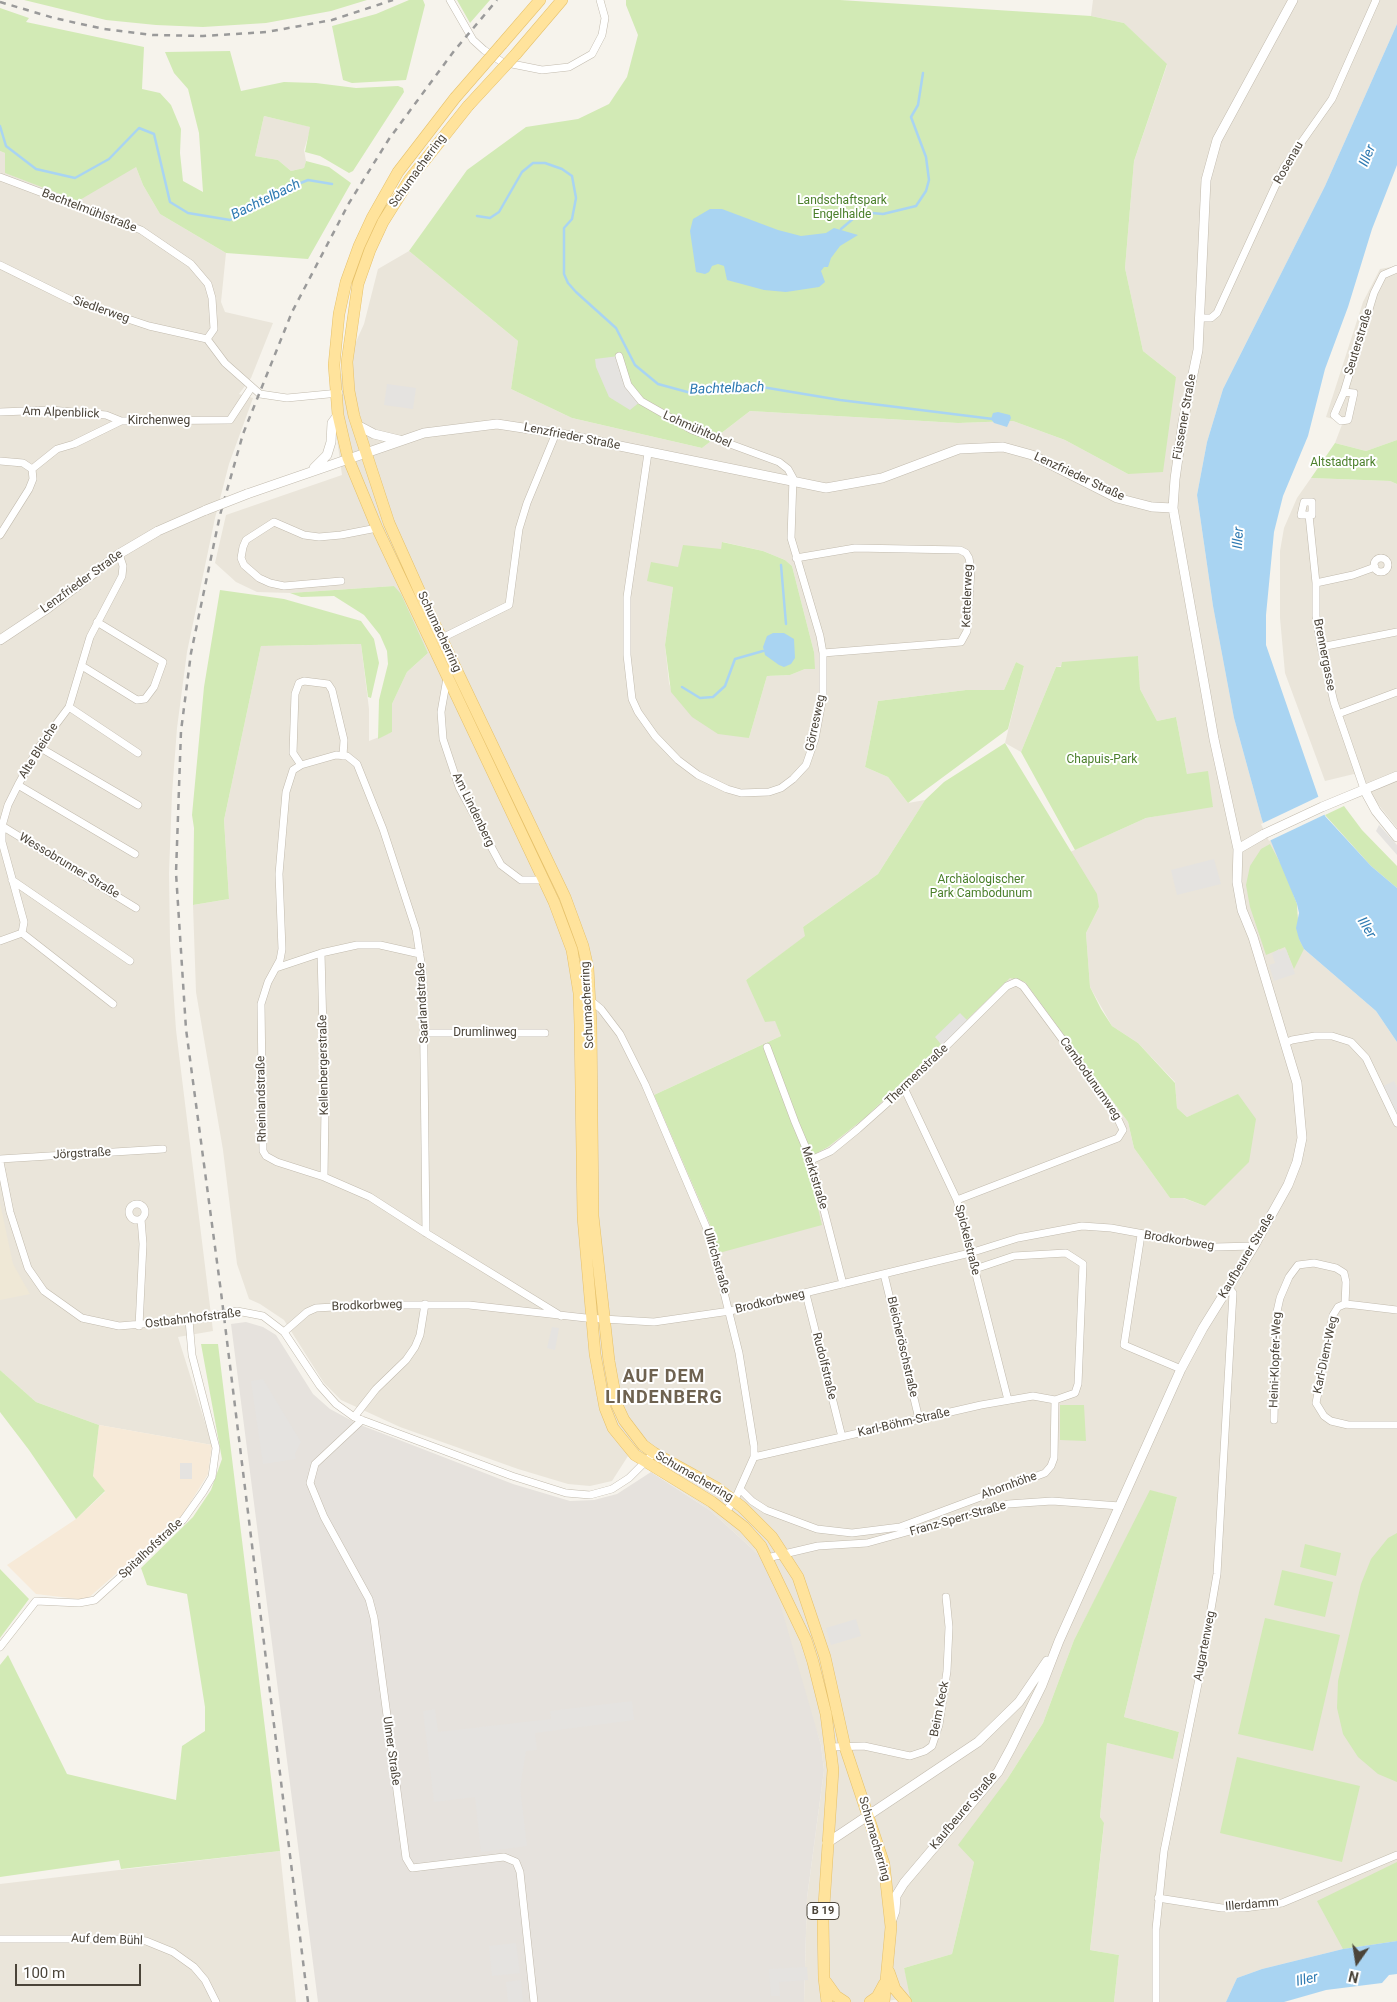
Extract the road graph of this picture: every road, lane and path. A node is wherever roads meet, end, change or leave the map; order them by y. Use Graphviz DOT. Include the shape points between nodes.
graph roads {
  1 [pos="450,0"];
  2 [pos="540,0"];
  3 [pos="563,0"];
  4 [pos="595,0"];
  5 [pos="1292,0"];
  6 [pos="1376,0"];
  7 [pos="603,2"];
  8 [pos="0,177"];
  9 [pos="0,265"];
  10 [pos="1397,268"];
  11 [pos="1200,318"];
  12 [pos="207,339"];
  13 [pos="618,356"];
  14 [pos="251,388"];
  15 [pos="349,391"];
  16 [pos="1344,392"];
  17 [pos="335,394"];
  18 [pos="0,412"];
  19 [pos="338,415"];
  20 [pos="121,421"];
  21 [pos="357,425"];
  22 [pos="556,433"];
  23 [pos="401,440"];
  24 [pos="365,452"];
  25 [pos="648,452"];
  26 [pos="348,458"];
  27 [pos="0,461"];
  28 [pos="32,469"];
  29 [pos="312,470"];
  30 [pos="794,483"];
  31 [pos="1173,508"];
  32 [pos="1309,515"];
  33 [pos="377,528"];
  34 [pos="0,535"];
  35 [pos="119,554"];
  36 [pos="796,558"];
  37 [pos="1397,563"];
  38 [pos="341,581"];
  39 [pos="1316,583"];
  40 [pos="97,622"];
  41 [pos="1397,632"];
  42 [pos="442,638"];
  43 [pos="0,640"];
  44 [pos="1321,647"];
  45 [pos="823,653"];
  46 [pos="82,666"];
  47 [pos="447,678"];
  48 [pos="1397,692"];
  49 [pos="69,706"];
  50 [pos="1338,714"];
  51 [pos="39,747"];
  52 [pos="138,753"];
  53 [pos="343,756"];
  54 [pos="301,765"];
  55 [pos="1396,779"];
  56 [pos="18,785"];
  57 [pos="1364,789"];
  58 [pos="138,804"];
  59 [pos="2,826"];
  60 [pos="1397,837"];
  61 [pos="1238,849"];
  62 [pos="136,854"];
  63 [pos="11,880"];
  64 [pos="543,880"];
  65 [pos="136,908"];
  66 [pos="22,933"];
  67 [pos="0,941"];
  68 [pos="321,953"];
  69 [pos="420,954"];
  70 [pos="130,961"];
  71 [pos="276,968"];
  72 [pos="1016,982"];
  73 [pos="590,1000"];
  74 [pos="114,1004"];
  75 [pos="586,1024"];
  76 [pos="424,1033"];
  77 [pos="546,1033"];
  78 [pos="586,1041"];
  79 [pos="1285,1043"];
  80 [pos="767,1047"];
  81 [pos="904,1088"];
  82 [pos="1397,1122"];
  83 [pos="163,1149"];
  84 [pos="0,1159"];
  85 [pos="811,1160"];
  86 [pos="0,1162"];
  87 [pos="324,1177"];
  88 [pos="957,1200"];
  89 [pos="141,1219"];
  90 [pos="426,1233"];
  91 [pos="1141,1235"];
  92 [pos="1254,1246"];
  93 [pos="970,1253"];
  94 [pos="975,1269"];
  95 [pos="884,1274"];
  96 [pos="843,1284"];
  97 [pos="1229,1288"];
  98 [pos="806,1294"];
  99 [pos="425,1304"];
  100 [pos="1345,1304"];
  101 [pos="1397,1310"];
  102 [pos="730,1311"];
  103 [pos="561,1316"];
  104 [pos="592,1319"];
  105 [pos="189,1320"];
  106 [pos="605,1320"];
  107 [pos="139,1326"];
  108 [pos="284,1332"];
  109 [pos="1181,1369"];
  110 [pos="1008,1400"];
  111 [pos="1056,1400"];
  112 [pos="354,1417"];
  113 [pos="919,1419"];
  114 [pos="362,1420"];
  115 [pos="1274,1420"];
  116 [pos="1397,1425"];
  117 [pos="842,1437"];
  118 [pos="654,1454"];
  119 [pos="754,1458"];
  120 [pos="644,1463"];
  121 [pos="740,1489"];
  122 [pos="734,1500"];
  123 [pos="1120,1506"];
  124 [pos="726,1512"];
  125 [pos="782,1554"];
  126 [pos="768,1558"];
  127 [pos="946,1598"];
  128 [pos="1059,1642"];
  129 [pos="0,1647"];
  130 [pos="831,1747"];
  131 [pos="845,1747"];
  132 [pos="869,1815"];
  133 [pos="827,1843"];
  134 [pos="1397,1855"];
  135 [pos="1158,1898"];
  136 [pos="891,1922"];
  137 [pos="0,1939"];
  138 [pos="889,1971"];
  139 [pos="824,1978"];
  140 [pos="216,2002"];
  141 [pos="534,2002"];
  142 [pos="818,2002"];
  143 [pos="827,2002"];
  144 [pos="844,2002"];
  145 [pos="870,2002"];
  146 [pos="884,2002"];
  147 [pos="906,2002"];
  148 [pos="1156,2002"];
  1 -- 7 [label="street" via="473,40 484,50 502,62 542,70 569,67 592,54 602,35"];
  2 -- 17 [label="main road, Schumacherring, bridge" via="455,98 398,172 372,218 346,282 339,314"];
  3 -- 15 [label="main road, Schumacherring, bridge" via="468,106 410,179 383,222 358,284 347,362"];
  4 -- 7 [label="street"];
  5 -- 11 [label="street, Füssener Straße" via="1217,140 1206,180"];
  6 -- 11 [label="street, Rosenau" via="1332,100 1284,167 1217,313 1211,318"];
  8 -- 12 [label="street, Bachtelmühlstraße" via="141,230 191,264 208,284 212,298 214,329"];
  9 -- 12 [label="street, Siedlerweg" via="71,300 149,326"];
  10 -- 16 [label="street, Seuterstraße" via="1383,275 1374,294"];
  11 -- 31 [label="street, Füssener Straße" via="1198,350 1174,479"];
  12 -- 14 [label="street" via="225,363"];
  13 -- 30 [label="street, Lohmühltobel" via="628,385 640,401 692,430 779,462 788,469"];
  14 -- 17 [label="street" via="277,398"];
  14 -- 20 [label="street, Kirchenweg" via="230,420"];
  15 -- 17 [label="street"];
  15 -- 21 [label="main road, Schumacherring"];
  16 -- 16 [label="street, Seuterstraße" via="1334,415 1342,421 1348,420 1354,393"];
  17 -- 19 [label="main road, Schumacherring"];
  18 -- 20 [label="street, Am Alpenblick" via="60,411 106,415"];
  19 -- 26 [label="main road, Schumacherring"];
  19 -- 29 [label="street" via="332,424 327,455"];
  20 -- 28 [label="street, Kirchenweg" via="57,449"];
  21 -- 23 [label="street" via="374,434"];
  21 -- 24 [label="main road, Schumacherring"];
  22 -- 23 [label="street, Lenzfrieder Straße" via="487,424 424,433"];
  22 -- 25 [label="street, Lenzfrieder Straße"];
  22 -- 42 [label="street" via="519,529 510,605"];
  23 -- 24 [label="street, Lenzfrieder Straße"];
  24 -- 26 [label="street, Lenzfrieder Straße"];
  24 -- 42 [label="main road, Schumacherring" via="389,523"];
  25 -- 30 [label="street, Lenzfrieder Straße"];
  25 -- 45 [label="street, Görresweg" via="631,561 626,636 632,699 656,736 678,760 715,784 742,793 781,788 806,765 815,739 823,696"];
  26 -- 29 [label="street, Lenzfrieder Straße"];
  26 -- 33 [label="main road, Schumacherring"];
  27 -- 28 [label="street" via="23,463"];
  28 -- 34 [label="street" via="33,480 29,489"];
  29 -- 35 [label="street, Lenzfrieder Straße, bridge" via="206,510 158,531"];
  30 -- 31 [label="street, Lenzfrieder Straße" via="826,488 854,484 882,478 959,449 1003,447 1032,455 1117,498 1152,507"];
  30 -- 36 [label="street, Görresweg" via="790,518"];
  31 -- 61 [label="street, Füssener Straße" via="1214,739"];
  32 -- 39 [label="street, Brennergasse"];
  33 -- 38 [label="street" via="319,537 304,535 274,522 246,540 243,547 241,558 244,566 270,583 284,586"];
  33 -- 47 [label="main road, Schumacherring"];
  35 -- 40 [label="street, Alte Bleiche" via="124,566 122,576"];
  35 -- 43 [label="street, Lenzfrieder Straße"];
  36 -- 45 [label="street, Görresweg"];
  36 -- 45 [label="street, Kettelerweg" via="855,548 960,550 969,558 967,632 961,642"];
  37 -- 39 [label="street" via="1388,564 1380,558 1375,566 1353,575"];
  39 -- 44 [label="street, Brennergasse" via="1316,616"];
  40 -- 46 [label="street, Alte Bleiche"];
  40 -- 46 [label="street" via="163,662 154,687 145,699 137,700"];
  41 -- 44 [label="street"];
  42 -- 73 [label="main road, Schumacherring" via="578,929 588,968"];
  44 -- 50 [label="street, Brennergasse"];
  46 -- 49 [label="street, Alte Bleiche"];
  47 -- 64 [label="main road, Schumacherring"];
  47 -- 64 [label="street, Am Lindenberg" via="441,712 442,739 459,787 501,865 521,880"];
  48 -- 50 [label="street"];
  49 -- 51 [label="street, Alte Bleiche"];
  49 -- 52 [label="street"];
  50 -- 57 [label="street, Brennergasse"];
  51 -- 56 [label="street, Alte Bleiche"];
  51 -- 58 [label="street"];
  53 -- 54 [label="street"];
  53 -- 54 [label="street" via="344,740 332,690 328,684 304,681 299,683 296,694 293,753"];
  53 -- 69 [label="street, Saarlandstraße" via="352,758 357,764 383,829 416,930"];
  54 -- 71 [label="street, Rheinlandstraße" via="293,770 286,792 279,874 282,949"];
  55 -- 57 [label="street"];
  56 -- 59 [label="street, Alte Bleiche"];
  56 -- 62 [label="street"];
  57 -- 60 [label="street" via="1376,811"];
  57 -- 61 [label="street"];
  59 -- 63 [label="street, Alte Bleiche" via="2,842"];
  59 -- 65 [label="street, Wessobrunner Straße"];
  61 -- 79 [label="street, Kaufbeurer Straße" via="1237,882 1242,910"];
  63 -- 66 [label="street, Alte Bleiche" via="24,922"];
  63 -- 70 [label="street"];
  64 -- 75 [label="main road, Schumacherring" via="572,950"];
  66 -- 67 [label="street"];
  66 -- 74 [label="street"];
  68 -- 69 [label="street" via="357,945 380,945"];
  68 -- 71 [label="street"];
  68 -- 87 [label="street, Kellenbergerstraße"];
  69 -- 76 [label="street, Saarlandstraße"];
  71 -- 87 [label="street, Rheinlandstraße" via="261,1004 263,1151 277,1162"];
  72 -- 81 [label="street, Thermenstraße" via="1007,986"];
  72 -- 88 [label="street, Cambodunumweg" via="1023,986 1071,1051 1115,1113 1123,1130 1118,1138"];
  73 -- 75 [label="main road, Schumacherring"];
  73 -- 102 [label="street, Ullrichstraße" via="620,1034 645,1084 710,1236"];
  75 -- 78 [label="main road, Schumacherring"];
  76 -- 77 [label="street, Drumlinweg"];
  76 -- 90 [label="street, Saarlandstraße"];
  78 -- 104 [label="main road, Schumacherring" via="583,1216"];
  78 -- 106 [label="main road, Schumacherring" via="593,1216"];
  79 -- 82 [label="street" via="1315,1036 1332,1036 1350,1042 1366,1058"];
  79 -- 92 [label="street, Kaufbeurer Straße" via="1297,1083 1302,1138 1288,1185"];
  80 -- 85 [label="street, Merktstraße"];
  81 -- 85 [label="street, Thermenstraße" via="832,1151"];
  81 -- 88 [label="street, Spickelstraße"];
  83 -- 84 [label="street, Jörgstraße"];
  85 -- 96 [label="street, Merktstraße"];
  86 -- 107 [label="street, Ostbahnhofstraße" via="10,1212 28,1268 44,1291 82,1318 119,1326"];
  87 -- 90 [label="street, Rheinlandstraße" via="370,1197"];
  88 -- 93 [label="street, Spickelstraße"];
  89 -- 107 [label="street"];
  90 -- 103 [label="street, Rheinlandstraße"];
  91 -- 92 [label="street, Brodkorbweg" via="1215,1248"];
  91 -- 93 [label="street, Brodkorbweg" via="1082,1226 1018,1238"];
  91 -- 109 [label="street" via="1124,1346"];
  92 -- 97 [label="street, Kaufbeurer Straße"];
  93 -- 94 [label="street, Spickelstraße"];
  93 -- 95 [label="street, Brodkorbweg"];
  94 -- 110 [label="street, Spickelstraße"];
  94 -- 111 [label="street" via="1014,1256 1066,1253 1083,1264 1078,1384 1075,1393"];
  95 -- 96 [label="street, Brodkorbweg"];
  95 -- 113 [label="street, Bleicheröschstraße"];
  96 -- 98 [label="street, Brodkorbweg"];
  97 -- 109 [label="street, Kaufbeurer Straße"];
  97 -- 135 [label="street, Augartenweg" via="1233,1293 1217,1574 1164,1851"];
  98 -- 102 [label="street, Brodkorbweg"];
  98 -- 117 [label="street, Rudolfstraße"];
  99 -- 103 [label="street, Brodkorbweg" via="470,1305"];
  99 -- 108 [label="street, Brodkorbweg" via="316,1308"];
  99 -- 112 [label="street" via="415,1347"];
  100 -- 101 [label="street, Karl-Diem-Weg"];
  100 -- 115 [label="street, Heini-Klopfer-Weg" via="1344,1273 1336,1268 1314,1263 1298,1265 1289,1277 1276,1316"];
  100 -- 116 [label="street, Karl-Diem-Weg" via="1338,1307 1333,1315 1316,1403 1318,1409 1331,1421 1348,1425"];
  102 -- 106 [label="street, Brodkorbweg" via="654,1322"];
  102 -- 119 [label="street, Ullrichstraße" via="752,1430"];
  103 -- 104 [label="street, Brodkorbweg"];
  104 -- 106 [label="street, Brodkorbweg"];
  104 -- 120 [label="main road, Schumacherring" via="604,1408 624,1444"];
  105 -- 107 [label="street, Ostbahnhofstraße"];
  105 -- 108 [label="street, Ostbahnhofstraße" via="238,1311 263,1316"];
  105 -- 129 [label="street, Spitalhofstraße" via="192,1355 216,1448 212,1477 184,1520 94,1600 80,1603 36,1601"];
  106 -- 118 [label="main road, Schumacherring" via="617,1405 633,1434"];
  108 -- 112 [label="street, Ostbahnhofstraße" via="320,1386 336,1404"];
  109 -- 123 [label="street, Kaufbeurer Straße"];
  110 -- 111 [label="street, Karl-Böhm-Straße" via="1033,1396"];
  110 -- 113 [label="street, Karl-Böhm-Straße"];
  111 -- 121 [label="street, Ahornhöhe" via="1054,1458 1045,1473 900,1526 852,1533 817,1529 766,1510"];
  112 -- 114 [label="street, Ostbahnhofstraße"];
  113 -- 117 [label="street, Karl-Böhm-Straße"];
  114 -- 120 [label="street, Ostbahnhofstraße" via="566,1494 603,1492 629,1478"];
  114 -- 141 [label="street, Ulmer Straße" via="315,1464 310,1483 324,1517 369,1599 374,1618 406,1858 412,1868 504,1856 516,1862 520,1872"];
  117 -- 119 [label="street, Karl-Böhm-Straße"];
  118 -- 120 [label="street, Ostbahnhofstraße"];
  118 -- 122 [label="main road, Schumacherring"];
  119 -- 121 [label="street, Ullrichstraße"];
  120 -- 124 [label="main road, Schumacherring"];
  121 -- 122 [label="street, Ullrichstraße"];
  122 -- 124 [label="street, Ullrichstraße"];
  122 -- 125 [label="main road, Schumacherring" via="772,1537"];
  123 -- 125 [label="street, Franz-Sperr-Straße" via="1052,1501 1008,1504 867,1543 818,1546"];
  123 -- 128 [label="street, Kaufbeurer Straße"];
  124 -- 126 [label="main road, Schumacherring" via="756,1540"];
  125 -- 126 [label="street, Franz-Sperr-Straße"];
  125 -- 131 [label="main road, Schumacherring" via="798,1577 820,1639"];
  126 -- 130 [label="main road, Schumacherring" via="806,1640 826,1714"];
  127 -- 131 [label="street, Beim Keck" via="949,1627 947,1672 939,1725 932,1746 910,1756 864,1746"];
  128 -- 132 [label="street, Kaufbeurer Straße" via="1019,1702 1000,1723 953,1761"];
  128 -- 136 [label="street, Kaufbeurer Straße" via="998,1772 904,1883 896,1896"];
  130 -- 131 [label="street, Beim Keck"];
  130 -- 133 [label="main road, Schumacherring" via="833,1770"];
  131 -- 132 [label="main road, Schumacherring"];
  132 -- 133 [label="street, Kaufbeurer Straße"];
  132 -- 136 [label="main road, Schumacherring" via="884,1864"];
  133 -- 139 [label="main road, Schumacherring / B 19"];
  134 -- 135 [label="street, Illerdamm" via="1282,1903 1222,1908"];
  135 -- 148 [label="street, Augartenweg"];
  136 -- 138 [label="main road, Schumacherring"];
  137 -- 140 [label="street, Auf dem Bühl" via="130,1938 146,1941 173,1952 194,1967"];
  138 -- 145 [label="main road" via="880,1992"];
  138 -- 146 [label="main road, Schumacherring"];
  138 -- 147 [label="main road" via="895,1989"];
  139 -- 142 [label="main road"];
  139 -- 143 [label="main road, B 19"];
  139 -- 144 [label="main road"];
}
